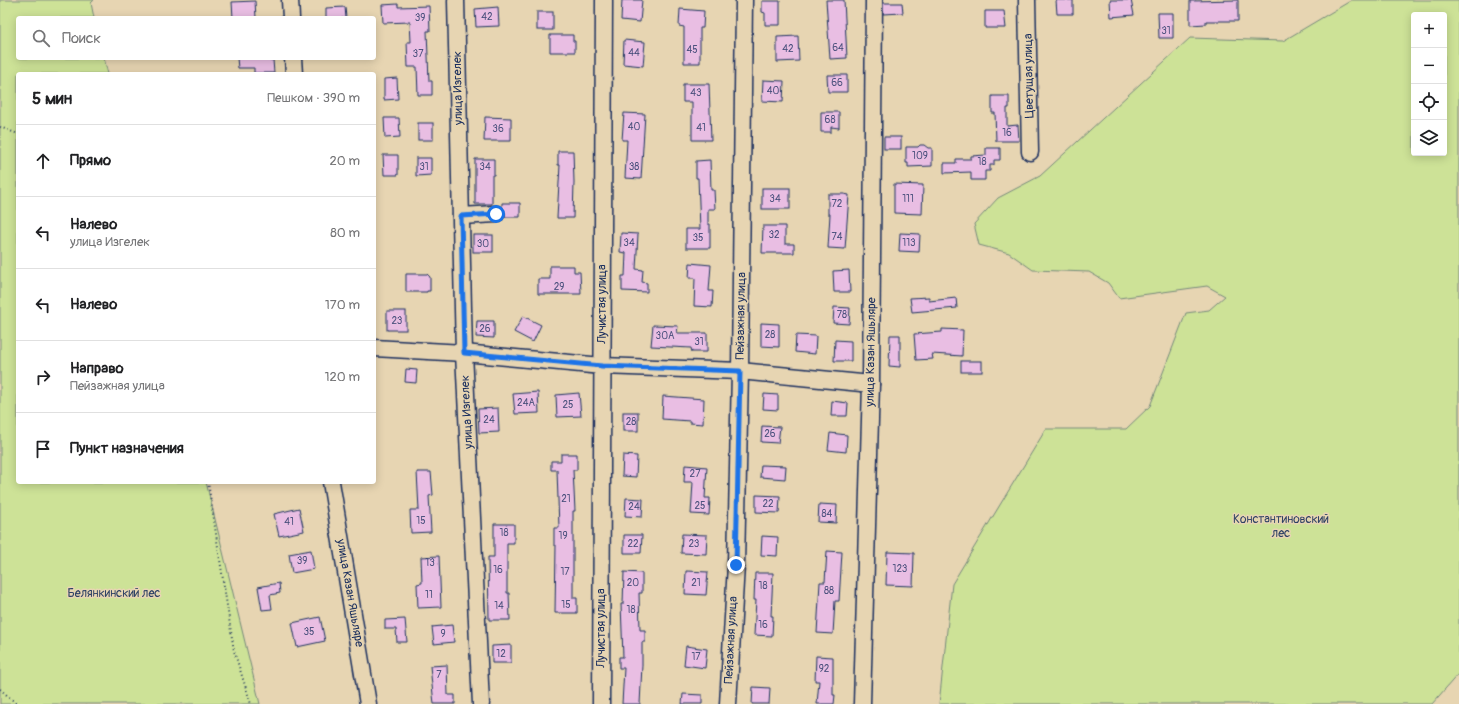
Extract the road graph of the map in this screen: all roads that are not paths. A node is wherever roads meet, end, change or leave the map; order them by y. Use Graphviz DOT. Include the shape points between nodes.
graph roads {
  1 [pos="290,0"];
  2 [pos="456,0"];
  3 [pos="604,0"];
  4 [pos="744,0"];
  5 [pos="874,0"];
  6 [pos="1027,0"];
  7 [pos="291,16"];
  8 [pos="293,60"];
  9 [pos="294,72"];
  10 [pos="1030,152"];
  11 [pos="496,214"];
  12 [pos="461,216"];
  13 [pos="376,348"];
  14 [pos="464,353"];
  15 [pos="602,366"];
  16 [pos="740,371"];
  17 [pos="871,384"];
  18 [pos="331,484"];
  19 [pos="368,704"];
  20 [pos="481,704"];
  21 [pos="601,704"];
  22 [pos="728,704"];
  23 [pos="862,704"];
  1 -- 7 [label="street"];
  2 -- 12 [label="street, улица Изгелек"];
  3 -- 15 [label="street, Лучистая улица"];
  4 -- 16 [label="street, Пейзажная улица"];
  5 -- 17 [label="street, улица Казан Яшьляре"];
  6 -- 10 [label="street, Цветущая улица"];
  8 -- 9 [label="street"];
  11 -- 12 [label="street"];
  12 -- 14 [label="street, улица Изгелек"];
  13 -- 14 [label="street"];
  14 -- 15 [label="street"];
  14 -- 20 [label="street, улица Изгелек"];
  15 -- 16 [label="street"];
  15 -- 21 [label="street, Лучистая улица"];
  16 -- 17 [label="street"];
  16 -- 22 [label="street, Пейзажная улица" via="736,565"];
  17 -- 23 [label="street, улица Казан Яшьляре"];
  18 -- 19 [label="street, улица Казан Яшьляре"];
}
